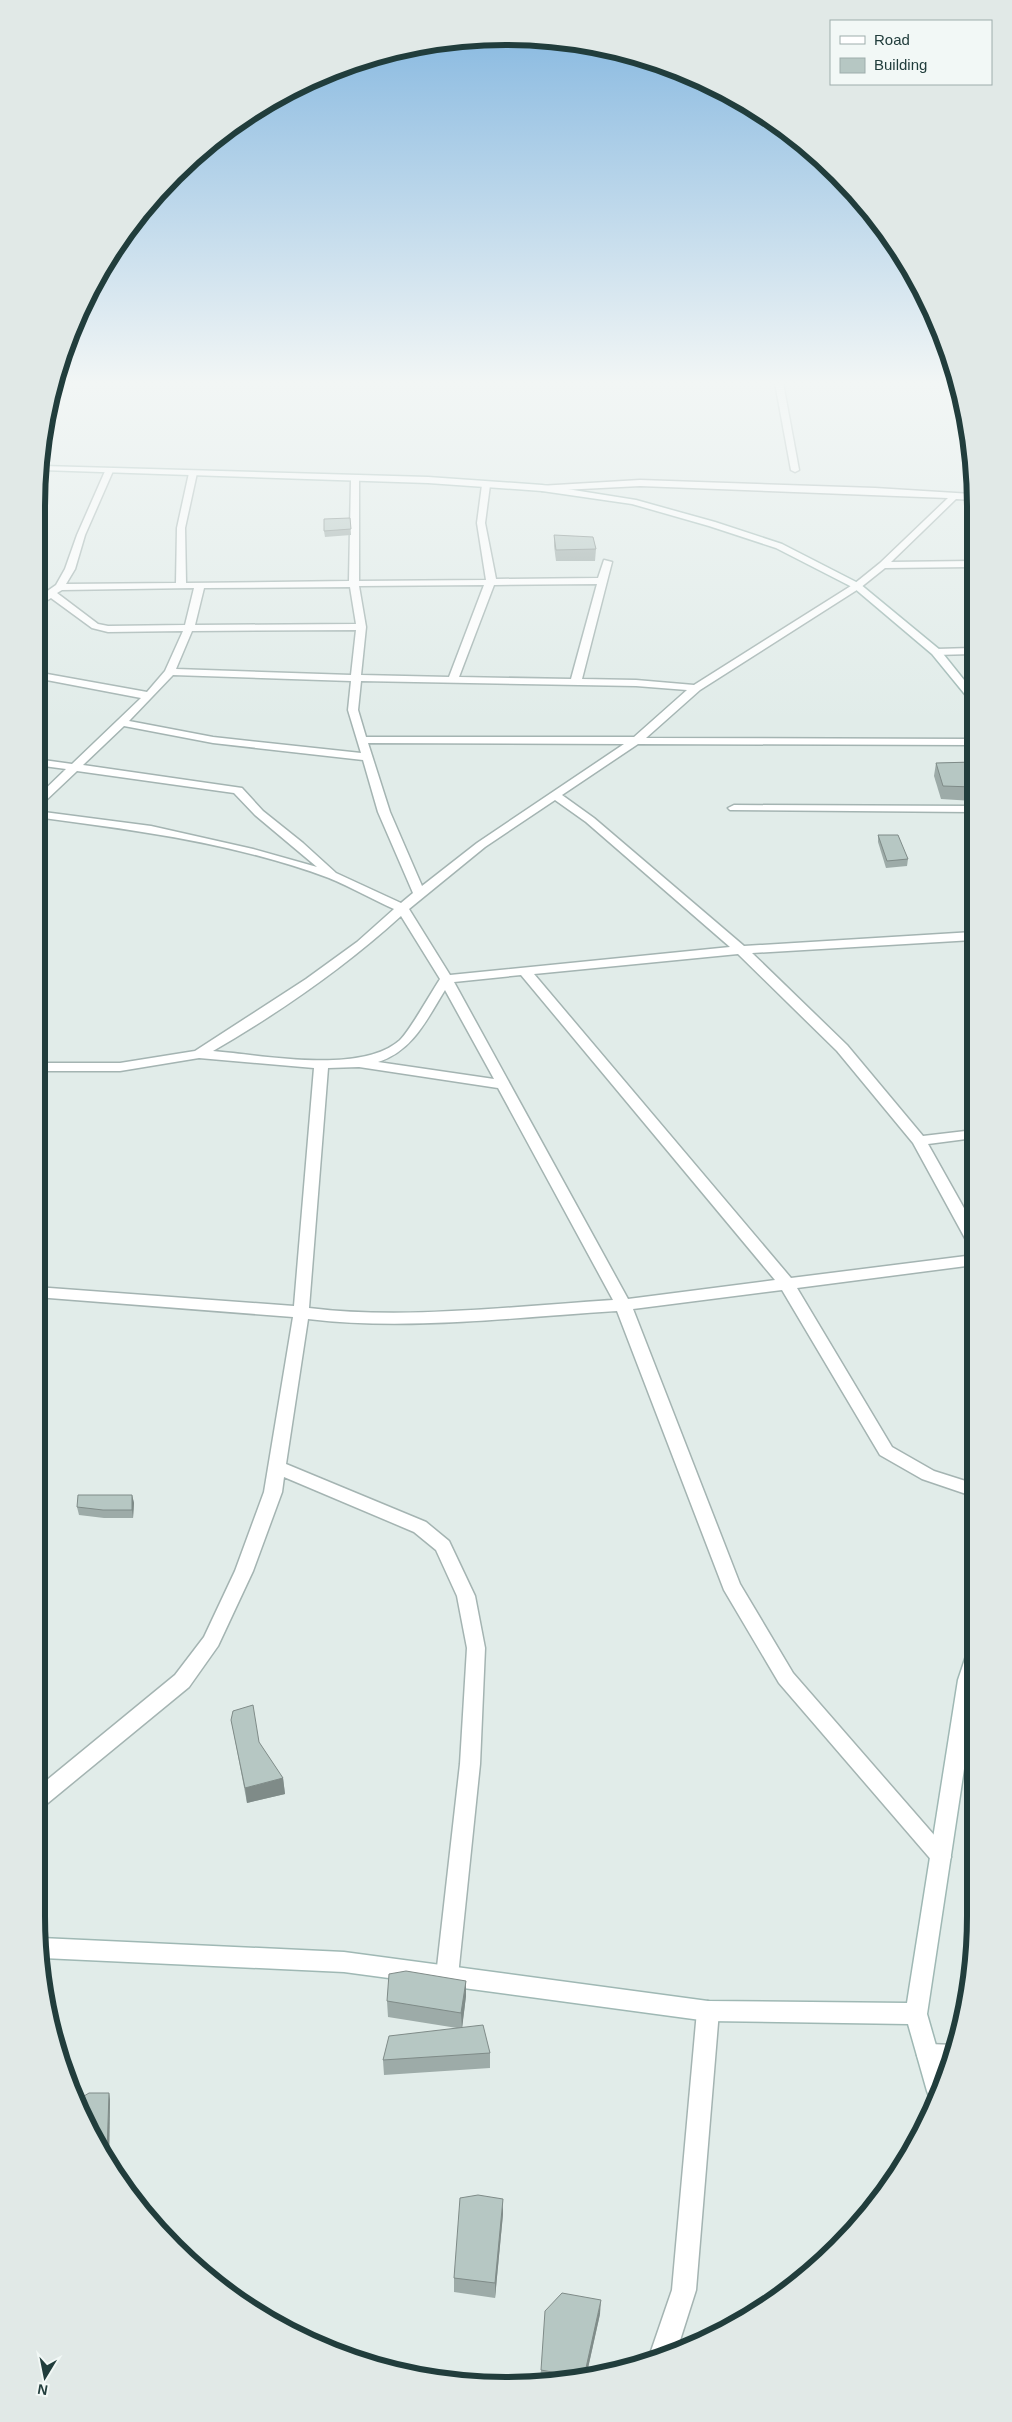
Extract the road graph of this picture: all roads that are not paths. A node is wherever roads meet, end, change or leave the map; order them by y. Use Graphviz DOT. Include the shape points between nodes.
graph roads {
  1 [pos="98,496"];
  2 [pos="188,496"];
  3 [pos="355,496"];
  4 [pos="485,496"];
  5 [pos="594,496"];
  6 [pos="954,496"];
  7 [pos="967,497"];
  8 [pos="607,562"];
  9 [pos="967,564"];
  10 [pos="883,565"];
  11 [pos="491,580"];
  12 [pos="603,581"];
  13 [pos="354,584"];
  14 [pos="180,585"];
  15 [pos="200,585"];
  16 [pos="857,586"];
  17 [pos="55,590"];
  18 [pos="45,597"];
  19 [pos="361,627"];
  20 [pos="189,628"];
  21 [pos="936,652"];
  22 [pos="967,652"];
  23 [pos="170,672"];
  24 [pos="45,678"];
  25 [pos="356,678"];
  26 [pos="452,681"];
  27 [pos="576,682"];
  28 [pos="696,688"];
  29 [pos="967,690"];
  30 [pos="149,696"];
  31 [pos="121,722"];
  32 [pos="362,740"];
  33 [pos="637,740"];
  34 [pos="967,742"];
  35 [pos="367,757"];
  36 [pos="45,763"];
  37 [pos="74,767"];
  38 [pos="45,795"];
  39 [pos="556,796"];
  40 [pos="734,808"];
  41 [pos="967,809"];
  42 [pos="45,815"];
  43 [pos="333,876"];
  44 [pos="420,894"];
  45 [pos="402,908"];
  46 [pos="967,936"];
  47 [pos="741,950"];
  48 [pos="524,971"];
  49 [pos="446,979"];
  50 [pos="199,1054"];
  51 [pos="359,1063"];
  52 [pos="321,1064"];
  53 [pos="45,1068"];
  54 [pos="504,1085"];
  55 [pos="967,1135"];
  56 [pos="920,1141"];
  57 [pos="967,1227"];
  58 [pos="967,1261"];
  59 [pos="786,1283"];
  60 [pos="45,1293"];
  61 [pos="623,1305"];
  62 [pos="301,1314"];
  63 [pos="277,1467"];
  64 [pos="967,1488"];
  65 [pos="967,1687"];
  66 [pos="45,1794"];
  67 [pos="941,1857"];
  68 [pos="46,1948"];
  69 [pos="447,1976"];
  70 [pos="708,2011"];
  71 [pos="916,2014"];
  72 [pos="945,2055"];
  73 [pos="928,2056"];
  74 [pos="936,2083"];
  75 [pos="665,2349"];
  1 -- 17 [label="street" via="70,570"];
  2 -- 14 [label="street" via="182,528"];
  3 -- 13 [label="street"];
  4 -- 11 [label="street" via="481,523"];
  5 -- 16 [label="street" via="633,502 779,546"];
  6 -- 7 [label="street"];
  6 -- 10 [label="street"];
  8 -- 12 [label="street"];
  9 -- 10 [label="street"];
  10 -- 16 [label="street"];
  11 -- 12 [label="street"];
  11 -- 13 [label="street"];
  11 -- 26 [label="street"];
  12 -- 27 [label="street"];
  13 -- 15 [label="street"];
  13 -- 19 [label="street"];
  14 -- 15 [label="street"];
  14 -- 17 [label="street"];
  15 -- 20 [label="street"];
  16 -- 21 [label="street"];
  16 -- 28 [label="street"];
  17 -- 18 [label="street"];
  17 -- 20 [label="street" via="101,628"];
  19 -- 20 [label="street"];
  19 -- 25 [label="street"];
  20 -- 23 [label="street"];
  21 -- 22 [label="street"];
  21 -- 29 [label="street"];
  23 -- 25 [label="street"];
  23 -- 30 [label="street"];
  24 -- 30 [label="street"];
  25 -- 26 [label="street"];
  25 -- 32 [label="street" via="353,710"];
  26 -- 27 [label="street"];
  27 -- 28 [label="street"];
  28 -- 33 [label="street"];
  30 -- 31 [label="street"];
  31 -- 35 [label="street" via="196,738"];
  31 -- 37 [label="street"];
  32 -- 33 [label="street"];
  32 -- 35 [label="street"];
  33 -- 34 [label="street"];
  33 -- 39 [label="street"];
  35 -- 44 [label="street" via="384,812"];
  36 -- 37 [label="street"];
  37 -- 38 [label="street"];
  37 -- 43 [label="street" via="238,790 259,813"];
  39 -- 44 [label="street" via="481,845"];
  39 -- 47 [label="street" via="590,820"];
  40 -- 41 [label="street"];
  42 -- 43 [label="street" via="151,829 249,851"];
  43 -- 45 [label="street"];
  44 -- 45 [label="street"];
  45 -- 49 [label="street"];
  45 -- 50 [label="street" via="361,945 310,982"];
  46 -- 47 [label="street"];
  47 -- 48 [label="street"];
  47 -- 56 [label="street" via="842,1048"];
  48 -- 49 [label="street"];
  48 -- 59 [label="street"];
  49 -- 51 [label="street" via="405,1042 383,1056"];
  49 -- 54 [label="street"];
  50 -- 52 [label="street"];
  50 -- 53 [label="street" via="120,1067"];
  51 -- 52 [label="street"];
  51 -- 54 [label="street"];
  52 -- 62 [label="street"];
  54 -- 61 [label="street"];
  55 -- 56 [label="street"];
  56 -- 57 [label="street"];
  58 -- 59 [label="street"];
  59 -- 61 [label="street"];
  59 -- 64 [label="street" via="886,1451 928,1475"];
  60 -- 62 [label="street" via="262,1308"];
  61 -- 62 [label="street" via="436,1316"];
  61 -- 67 [label="street" via="731,1585 786,1678"];
  62 -- 63 [label="street"];
  63 -- 66 [label="street" via="273,1492 244,1571 211,1641 182,1681"];
  63 -- 69 [label="street" via="420,1527 443,1546 466,1596 476,1648 470,1764"];
  65 -- 67 [label="street"];
  67 -- 71 [label="street"];
  68 -- 69 [label="street" via="344,1962"];
  69 -- 70 [label="street"];
  70 -- 71 [label="street"];
  70 -- 75 [label="street" via="684,2290"];
  71 -- 73 [label="street"];
  72 -- 73 [label="street"];
  73 -- 74 [label="street"];
}
